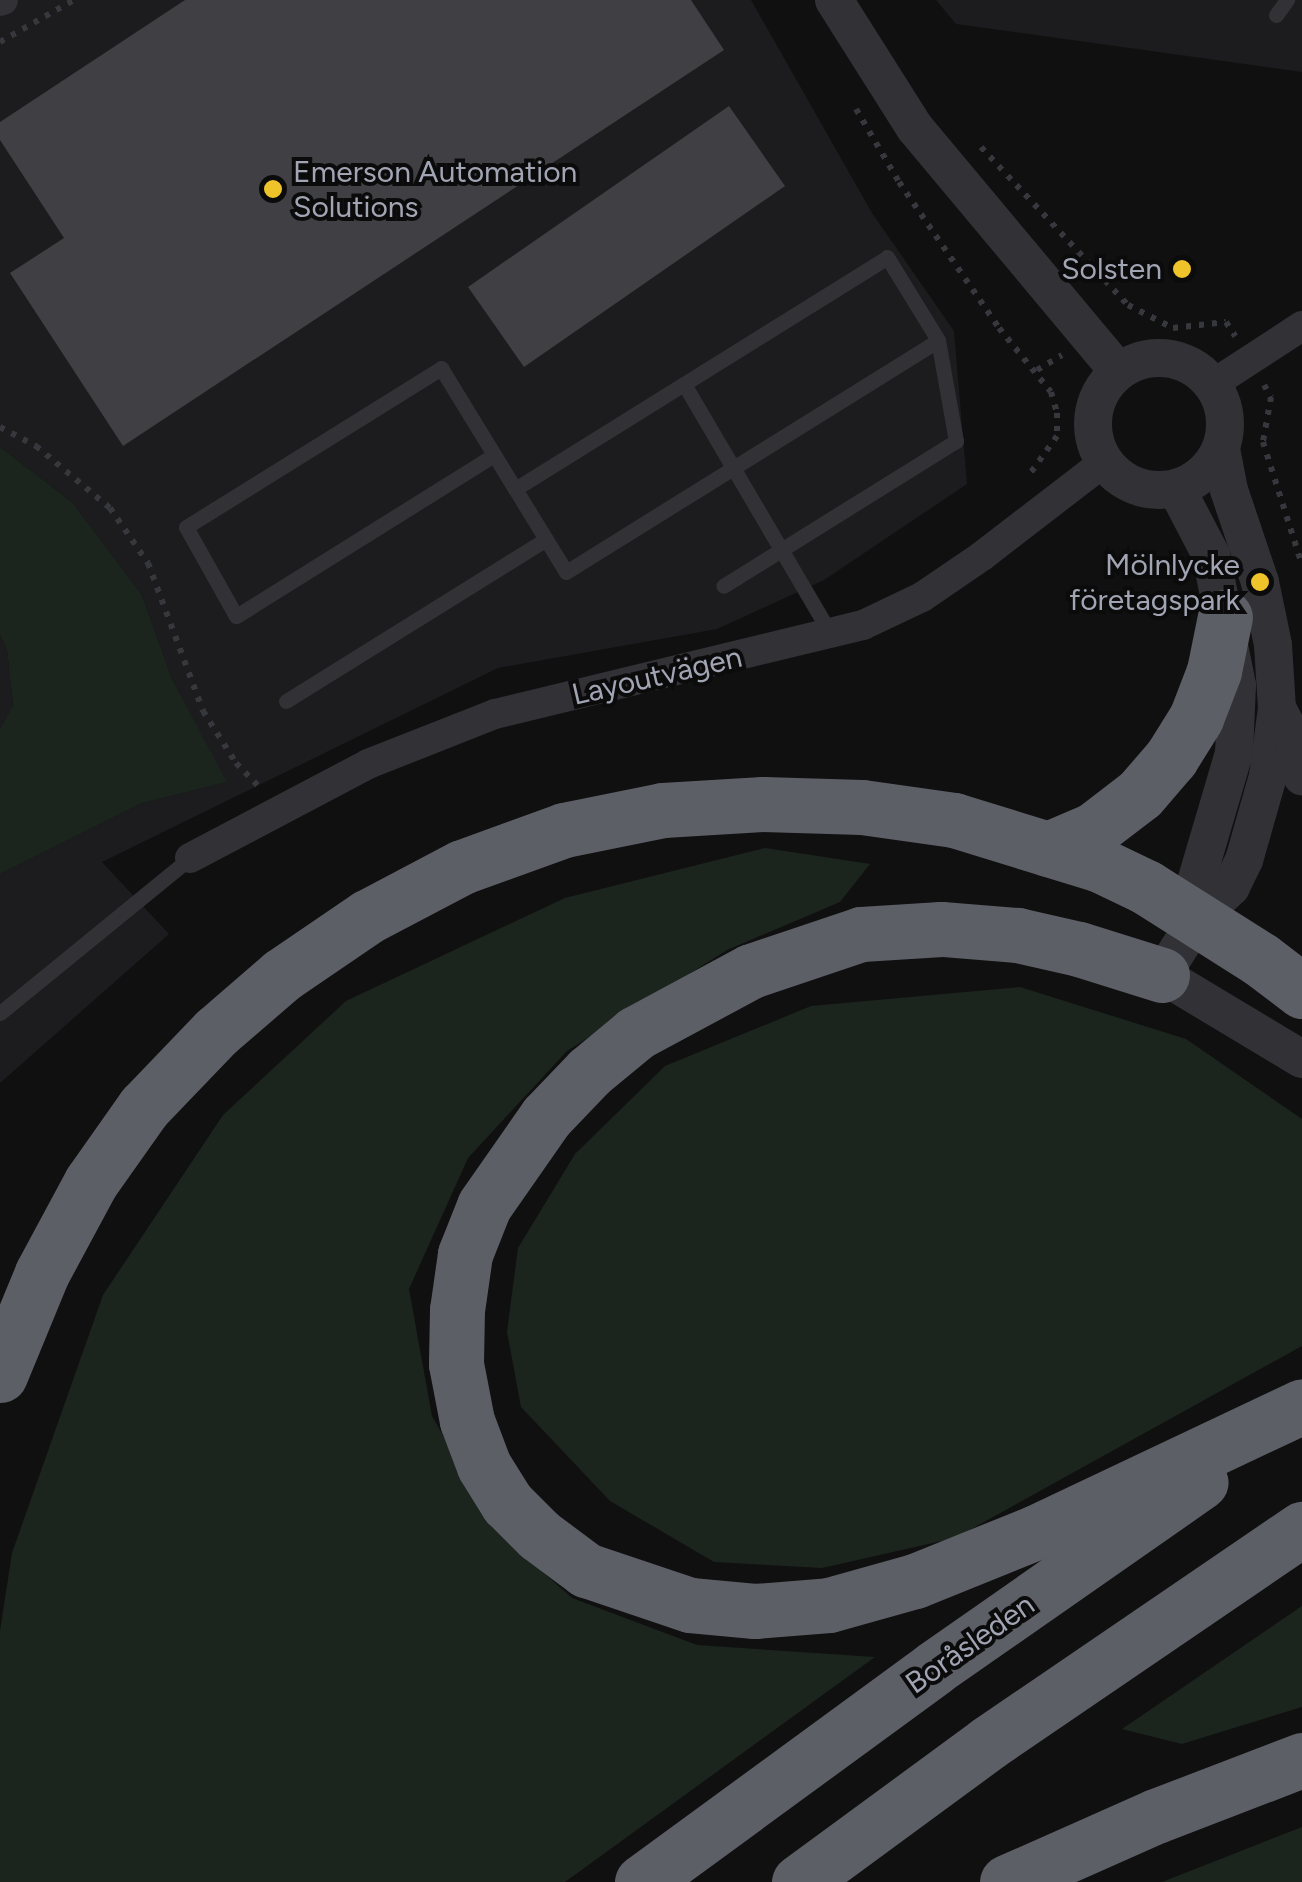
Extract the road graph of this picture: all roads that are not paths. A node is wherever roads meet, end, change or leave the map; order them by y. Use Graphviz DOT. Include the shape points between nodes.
graph roads {
  1 [pos="834,0"];
  2 [pos="1287,0"];
  3 [pos="1276,15"];
  4 [pos="1302,326"];
  5 [pos="938,340"];
  6 [pos="1118,372"];
  7 [pos="684,384"];
  8 [pos="1213,384"];
  9 [pos="1221,448"];
  10 [pos="494,455"];
  11 [pos="1104,462"];
  12 [pos="733,468"];
  13 [pos="1176,488"];
  14 [pos="515,489"];
  15 [pos="546,539"];
  16 [pos="782,550"];
  17 [pos="724,586"];
  18 [pos="1226,617"];
  19 [pos="832,636"];
  20 [pos="286,702"];
  21 [pos="1277,708"];
  22 [pos="1302,776"];
  23 [pos="1048,849"];
  24 [pos="190,858"];
  25 [pos="1198,918"];
  26 [pos="1162,975"];
  27 [pos="1302,992"];
  28 [pos="0,1013"];
  29 [pos="1302,1059"];
  30 [pos="0,1375"];
  31 [pos="1302,1409"];
  32 [pos="1302,1529"];
  33 [pos="1302,1760"];
  34 [pos="642,1882"];
  35 [pos="799,1882"];
  36 [pos="1007,1882"];
  1 -- 6 [label="street" via="915,128"];
  2 -- 3 [label="lane"];
  4 -- 8 [label="street"];
  5 -- 7 [label="lane" via="887,257"];
  5 -- 12 [label="lane"];
  5 -- 16 [label="lane" via="956,441"];
  6 -- 8 [label="street" via="1145,358 1176,359"];
  6 -- 11 [label="street" via="1093,414"];
  7 -- 12 [label="lane"];
  7 -- 14 [label="lane"];
  8 -- 9 [label="street" via="1225,415"];
  9 -- 13 [label="street" via="1204,474"];
  9 -- 21 [label="street" via="1260,582"];
  10 -- 10 [label="lane" via="236,616 186,527 441,368"];
  10 -- 14 [label="lane"];
  11 -- 13 [label="street" via="1144,489"];
  11 -- 19 [label="street, Layoutvägen" via="922,596"];
  12 -- 15 [label="lane" via="566,572"];
  12 -- 16 [label="lane"];
  13 -- 18 [label="street" via="1211,556"];
  14 -- 15 [label="lane"];
  15 -- 20 [label="lane"];
  16 -- 17 [label="lane"];
  16 -- 19 [label="lane"];
  18 -- 23 [label="highway" via="1196,718 1170,758 1140,794 1094,830"];
  18 -- 25 [label="street" via="1237,685 1234,753 1194,889"];
  19 -- 24 [label="street, Layoutvägen" via="495,714 368,764"];
  21 -- 22 [label="street" via="1296,745"];
  21 -- 25 [label="street" via="1268,776 1244,860 1231,887"];
  23 -- 25 [label="highway" via="1100,865"];
  23 -- 30 [label="highway" via="954,820 862,807 763,804 663,810 564,830 462,867 366,917 282,975 144,1107 91,1182 42,1273"];
  24 -- 28 [label="lane"];
  25 -- 26 [label="street"];
  25 -- 27 [label="highway"];
  26 -- 29 [label="street"];
  26 -- 31 [label="highway" via="1018,936 941,929 861,934 751,970 636,1033 546,1117 484,1206 466,1254 457,1310 456,1364 467,1421 507,1502 586,1570 690,1605 756,1612 829,1605 915,1580"];
  31 -- 34 [label="highway, Boråsleden"];
  32 -- 35 [label="highway" via="988,1743"];
  33 -- 36 [label="highway"];
}
